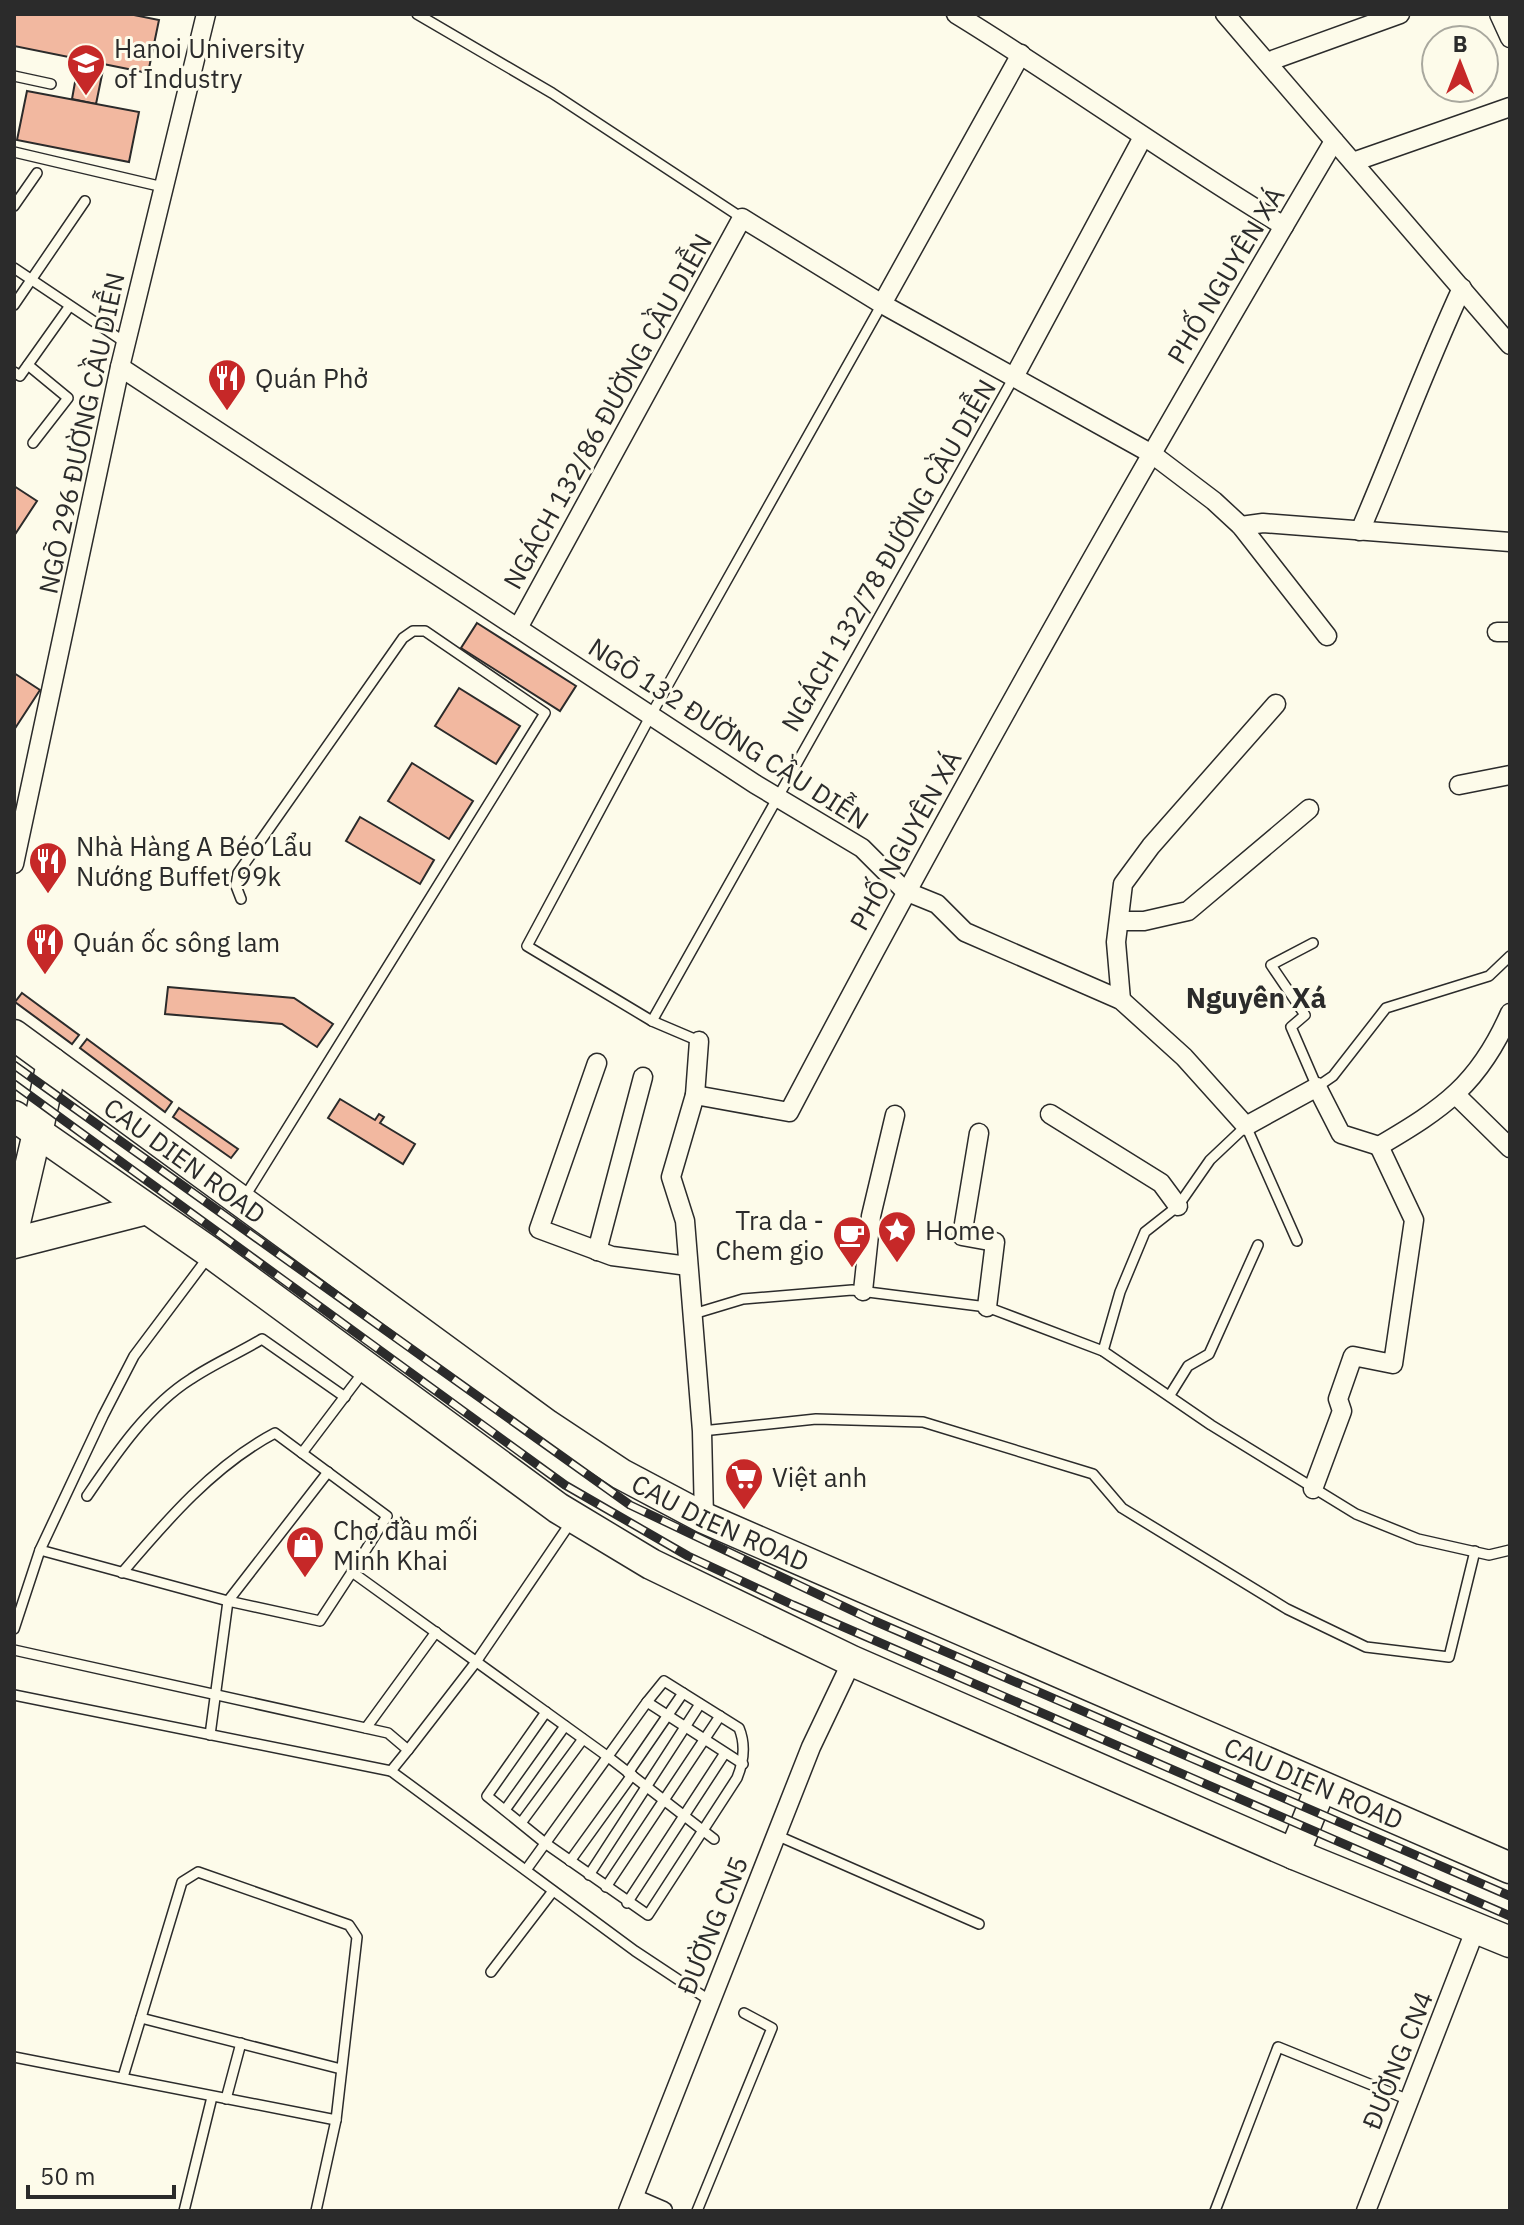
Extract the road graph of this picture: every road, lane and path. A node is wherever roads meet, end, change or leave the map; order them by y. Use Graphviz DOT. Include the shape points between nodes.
graph roads {
  1 [pos="206,14"];
  2 [pos="417,14"];
  3 [pos="956,14"];
  4 [pos="1225,14"];
  5 [pos="1400,14"];
  6 [pos="1499,14"];
  7 [pos="1510,38"];
  8 [pos="1021,54"];
  9 [pos="1267,62"];
  10 [pos="14,76"];
  11 [pos="51,84"];
  12 [pos="1510,107"];
  13 [pos="1143,137"];
  14 [pos="1334,141"];
  15 [pos="14,152"];
  16 [pos="1353,162"];
  17 [pos="37,173"];
  18 [pos="163,187"];
  19 [pos="85,201"];
  20 [pos="14,206"];
  21 [pos="742,218"];
  22 [pos="1284,226"];
  23 [pos="14,268"];
  24 [pos="31,280"];
  25 [pos="1462,288"];
  26 [pos="882,304"];
  27 [pos="14,305"];
  28 [pos="69,307"];
  29 [pos="126,343"];
  30 [pos="1510,345"];
  31 [pos="28,365"];
  32 [pos="120,367"];
  33 [pos="14,372"];
  34 [pos="1014,377"];
  35 [pos="33,443"];
  36 [pos="1152,454"];
  37 [pos="1241,526"];
  38 [pos="1360,531"];
  39 [pos="1510,542"];
  40 [pos="518,628"];
  41 [pos="1327,636"];
  42 [pos="1276,704"];
  43 [pos="651,715"];
  44 [pos="1510,775"];
  45 [pos="1459,785"];
  46 [pos="777,796"];
  47 [pos="1309,809"];
  48 [pos="14,864"];
  49 [pos="905,891"];
  50 [pos="241,899"];
  51 [pos="1119,921"];
  52 [pos="1313,943"];
  53 [pos="1510,956"];
  54 [pos="1121,1000"];
  55 [pos="1510,1013"];
  56 [pos="652,1021"];
  57 [pos="14,1035"];
  58 [pos="699,1041"];
  59 [pos="52,1063"];
  60 [pos="597,1063"];
  61 [pos="643,1077"];
  62 [pos="1317,1087"];
  63 [pos="695,1095"];
  64 [pos="1457,1096"];
  65 [pos="1050,1114"];
  66 [pos="895,1115"];
  67 [pos="26,1124"];
  68 [pos="1246,1126"];
  69 [pos="979,1133"];
  70 [pos="1379,1146"];
  71 [pos="1510,1148"];
  72 [pos="242,1201"];
  73 [pos="1178,1206"];
  74 [pos="147,1209"];
  75 [pos="14,1231"];
  76 [pos="1297,1241"];
  77 [pos="14,1243"];
  78 [pos="1258,1245"];
  79 [pos="597,1251"];
  80 [pos="211,1253"];
  81 [pos="688,1266"];
  82 [pos="863,1291"];
  83 [pos="987,1307"];
  84 [pos="690,1315"];
  85 [pos="1103,1351"];
  86 [pos="366,1370"];
  87 [pos="1170,1395"];
  88 [pos="345,1397"];
  89 [pos="702,1431"];
  90 [pos="302,1453"];
  91 [pos="328,1472"];
  92 [pos="1313,1489"];
  93 [pos="87,1496"];
  94 [pos="575,1517"];
  95 [pos="704,1518"];
  96 [pos="40,1550"];
  97 [pos="1510,1550"];
  98 [pos="1475,1551"];
  99 [pos="352,1572"];
  100 [pos="122,1573"];
  101 [pos="228,1601"];
  102 [pos="14,1629"];
  103 [pos="436,1632"];
  104 [pos="14,1650"];
  105 [pos="852,1661"];
  106 [pos="476,1662"];
  107 [pos="683,1693"];
  108 [pos="14,1695"];
  109 [pos="214,1695"];
  110 [pos="647,1702"];
  111 [pos="700,1704"];
  112 [pos="546,1712"];
  113 [pos="668,1716"];
  114 [pos="720,1716"];
  115 [pos="565,1726"];
  116 [pos="366,1728"];
  117 [pos="684,1728"];
  118 [pos="210,1735"];
  119 [pos="583,1739"];
  120 [pos="705,1742"];
  121 [pos="408,1750"];
  122 [pos="725,1753"];
  123 [pos="607,1756"];
  124 [pos="743,1764"];
  125 [pos="391,1771"];
  126 [pos="630,1774"];
  127 [pos="645,1786"];
  128 [pos="1321,1787"];
  129 [pos="664,1801"];
  130 [pos="505,1810"];
  131 [pos="683,1815"];
  132 [pos="521,1823"];
  133 [pos="702,1830"];
  134 [pos="776,1835"];
  135 [pos="714,1839"];
  136 [pos="545,1843"];
  137 [pos="1294,1854"];
  138 [pos="570,1861"];
  139 [pos="1510,1868"];
  140 [pos="526,1870"];
  141 [pos="589,1875"];
  142 [pos="606,1887"];
  143 [pos="553,1891"];
  144 [pos="627,1903"];
  145 [pos="979,1924"];
  146 [pos="1476,1928"];
  147 [pos="1510,1942"];
  148 [pos="491,1972"];
  149 [pos="709,2000"];
  150 [pos="744,2013"];
  151 [pos="141,2018"];
  152 [pos="241,2043"];
  153 [pos="14,2057"];
  154 [pos="341,2069"];
  155 [pos="123,2077"];
  156 [pos="212,2097"];
  157 [pos="226,2099"];
  158 [pos="1409,2100"];
  159 [pos="336,2120"];
  160 [pos="632,2205"];
  161 [pos="184,2211"];
  162 [pos="316,2211"];
  163 [pos="663,2211"];
  164 [pos="697,2211"];
  165 [pos="1215,2211"];
  166 [pos="1366,2211"];
  1 -- 18 [label="street, NGÕ 296 ĐƯỜNG CẦU DIỄN"];
  2 -- 21 [label="lane" via="552,93"];
  3 -- 8 [label="street"];
  4 -- 9 [label="street"];
  5 -- 9 [label="street"];
  6 -- 7 [label="street"];
  8 -- 13 [label="street"];
  8 -- 26 [label="street"];
  9 -- 14 [label="street"];
  10 -- 11 [label="lane"];
  12 -- 16 [label="street"];
  13 -- 22 [label="street"];
  13 -- 34 [label="street"];
  14 -- 16 [label="street"];
  14 -- 22 [label="street, PHỐ NGUYÊN XÁ"];
  15 -- 18 [label="lane"];
  16 -- 25 [label="street"];
  17 -- 20 [label="lane"];
  18 -- 29 [label="street, NGÕ 296 ĐƯỜNG CẦU DIỄN"];
  19 -- 24 [label="lane"];
  21 -- 26 [label="street"];
  21 -- 40 [label="street, NGÁCH 132/86 ĐƯỜNG CẦU DIỄN"];
  22 -- 36 [label="street, PHỐ NGUYÊN XÁ"];
  23 -- 24 [label="lane"];
  24 -- 27 [label="lane"];
  24 -- 28 [label="lane"];
  25 -- 30 [label="street"];
  25 -- 38 [label="street"];
  26 -- 34 [label="street"];
  26 -- 43 [label="lane"];
  28 -- 29 [label="lane"];
  28 -- 31 [label="lane"];
  29 -- 32 [label="street, NGÕ 296 ĐƯỜNG CẦU DIỄN"];
  31 -- 33 [label="lane" via="20,376"];
  31 -- 35 [label="lane" via="68,398"];
  32 -- 40 [label="street, NGÕ 132 ĐƯỜNG CẦU DIỄN"];
  32 -- 48 [label="street, NGÕ 296 ĐƯỜNG CẦU DIỄN"];
  34 -- 36 [label="street"];
  34 -- 46 [label="lane, NGÁCH 132/78 ĐƯỜNG CẦU DIỄN"];
  36 -- 37 [label="street"];
  36 -- 49 [label="street, PHỐ NGUYÊN XÁ"];
  37 -- 38 [label="street"];
  37 -- 41 [label="street"];
  38 -- 39 [label="street"];
  40 -- 43 [label="street, NGÕ 132 ĐƯỜNG CẦU DIỄN"];
  42 -- 51 [label="street" via="1141,858 1123,884"];
  43 -- 46 [label="street, NGÕ 132 ĐƯỜNG CẦU DIỄN"];
  43 -- 56 [label="lane" via="527,946"];
  44 -- 45 [label="street"];
  46 -- 49 [label="street, NGÕ 132 ĐƯỜNG CẦU DIỄN" via="862,848"];
  46 -- 56 [label="lane, NGÁCH 132/78 ĐƯỜNG CẦU DIỄN"];
  47 -- 51 [label="street" via="1188,911"];
  49 -- 54 [label="street, NGÕ 132 ĐƯỜNG CẦU DIỄN" via="937,904 965,932"];
  49 -- 63 [label="street, PHỐ NGUYÊN XÁ" via="789,1112"];
  50 -- 72 [label="lane" via="238,873 403,638 413,631 425,631 545,713"];
  51 -- 54 [label="street"];
  52 -- 62 [label="lane" via="1271,965 1305,1015 1291,1027"];
  53 -- 62 [label="lane" via="1489,976 1386,1008 1333,1076"];
  54 -- 68 [label="street, NGÕ 132 ĐƯỜNG CẦU DIỄN" via="1184,1057"];
  55 -- 64 [label="street" via="1495,1047"];
  56 -- 58 [label="lane"];
  57 -- 59 [label="highway, CAU DIEN ROAD"];
  58 -- 63 [label="street"];
  59 -- 67 [label="highway"];
  59 -- 72 [label="highway, CAU DIEN ROAD"];
  60 -- 79 [label="street" via="539,1229"];
  61 -- 79 [label="street"];
  62 -- 68 [label="street"];
  62 -- 70 [label="street" via="1341,1134"];
  63 -- 81 [label="street" via="671,1177 685,1221"];
  64 -- 70 [label="street"];
  64 -- 71 [label="street"];
  65 -- 73 [label="street" via="1161,1183"];
  66 -- 82 [label="street" via="871,1216"];
  67 -- 74 [label="highway"];
  67 -- 75 [label="main road"];
  68 -- 73 [label="lane" via="1210,1160"];
  68 -- 76 [label="lane"];
  69 -- 83 [label="street" via="962,1236 995,1242"];
  70 -- 92 [label="street" via="1414,1220 1393,1364 1353,1356 1338,1399 1342,1411"];
  72 -- 95 [label="highway, CAU DIEN ROAD" via="547,1425 621,1474"];
  73 -- 85 [label="lane" via="1145,1232"];
  74 -- 77 [label="highway"];
  74 -- 80 [label="highway"];
  78 -- 87 [label="lane" via="1209,1354 1188,1366"];
  79 -- 81 [label="street"];
  80 -- 86 [label="highway"];
  80 -- 96 [label="lane" via="134,1356"];
  81 -- 84 [label="street"];
  82 -- 83 [label="lane"];
  82 -- 84 [label="lane" via="743,1299"];
  83 -- 85 [label="lane"];
  84 -- 89 [label="street"];
  85 -- 87 [label="lane"];
  86 -- 88 [label="lane"];
  86 -- 94 [label="highway"];
  87 -- 92 [label="lane"];
  88 -- 90 [label="lane"];
  88 -- 93 [label="lane" via="262,1339 190,1379 164,1400"];
  89 -- 95 [label="street"];
  89 -- 98 [label="lane" via="816,1419 923,1422 1093,1474 1122,1508 1287,1609 1366,1647 1449,1657"];
  90 -- 91 [label="lane"];
  90 -- 100 [label="lane" via="275,1433 258,1442 160,1527"];
  91 -- 99 [label="lane" via="387,1516"];
  91 -- 101 [label="lane"];
  92 -- 98 [label="lane" via="1356,1514 1418,1539"];
  94 -- 105 [label="highway" via="651,1564"];
  94 -- 106 [label="lane"];
  95 -- 128 [label="highway, CAU DIEN ROAD"];
  96 -- 100 [label="lane"];
  96 -- 102 [label="lane"];
  97 -- 98 [label="lane" via="1489,1555"];
  99 -- 101 [label="lane" via="320,1621"];
  99 -- 103 [label="lane"];
  100 -- 101 [label="lane"];
  101 -- 109 [label="lane"];
  103 -- 106 [label="lane"];
  103 -- 116 [label="lane"];
  104 -- 109 [label="lane"];
  105 -- 134 [label="street, ĐƯỜNG CN5"];
  105 -- 137 [label="highway"];
  106 -- 112 [label="lane"];
  106 -- 121 [label="lane"];
  107 -- 110 [label="lane" via="664,1681"];
  107 -- 111 [label="lane"];
  107 -- 113 [label="lane"];
  108 -- 118 [label="lane"];
  109 -- 116 [label="lane"];
  109 -- 118 [label="lane"];
  110 -- 113 [label="lane"];
  110 -- 123 [label="lane"];
  111 -- 114 [label="lane"];
  111 -- 117 [label="lane"];
  112 -- 115 [label="lane"];
  112 -- 130 [label="lane" via="487,1796"];
  113 -- 117 [label="lane"];
  113 -- 126 [label="lane"];
  114 -- 120 [label="lane"];
  114 -- 124 [label="lane" via="739,1728"];
  115 -- 119 [label="lane"];
  115 -- 130 [label="lane"];
  116 -- 121 [label="lane" via="388,1733"];
  117 -- 120 [label="lane"];
  117 -- 127 [label="lane"];
  118 -- 125 [label="lane"];
  119 -- 123 [label="lane"];
  119 -- 132 [label="lane"];
  120 -- 122 [label="lane"];
  120 -- 129 [label="lane"];
  121 -- 125 [label="lane"];
  122 -- 124 [label="lane"];
  122 -- 131 [label="lane"];
  123 -- 126 [label="lane"];
  123 -- 136 [label="lane"];
  124 -- 133 [label="lane"];
  125 -- 140 [label="lane"];
  126 -- 127 [label="lane"];
  126 -- 138 [label="lane"];
  127 -- 129 [label="lane"];
  127 -- 141 [label="lane"];
  128 -- 137 [label="highway"];
  128 -- 139 [label="highway, CAU DIEN ROAD"];
  129 -- 131 [label="lane"];
  129 -- 142 [label="lane"];
  130 -- 132 [label="lane"];
  131 -- 133 [label="lane"];
  131 -- 144 [label="lane"];
  132 -- 136 [label="lane"];
  133 -- 135 [label="lane"];
  133 -- 144 [label="lane" via="648,1915"];
  134 -- 145 [label="lane"];
  134 -- 149 [label="street, ĐƯỜNG CN5"];
  136 -- 138 [label="lane"];
  136 -- 140 [label="lane"];
  137 -- 146 [label="highway"];
  138 -- 141 [label="lane"];
  140 -- 143 [label="lane"];
  141 -- 142 [label="lane"];
  142 -- 144 [label="lane"];
  143 -- 148 [label="lane"];
  143 -- 149 [label="lane"];
  146 -- 147 [label="highway"];
  146 -- 158 [label="street, ĐƯỜNG CN4"];
  149 -- 160 [label="street, ĐƯỜNG CN5"];
  150 -- 164 [label="lane" via="772,2028"];
  151 -- 152 [label="lane"];
  151 -- 154 [label="lane" via="182,1882 198,1872 349,1925 357,1937"];
  151 -- 155 [label="lane"];
  152 -- 154 [label="lane"];
  152 -- 157 [label="lane"];
  153 -- 155 [label="lane"];
  154 -- 159 [label="lane"];
  155 -- 156 [label="lane"];
  156 -- 157 [label="lane"];
  156 -- 161 [label="lane"];
  157 -- 159 [label="lane"];
  158 -- 165 [label="lane" via="1278,2047"];
  158 -- 166 [label="street, ĐƯỜNG CN4"];
  159 -- 162 [label="lane"];
  160 -- 163 [label="street"];
}
